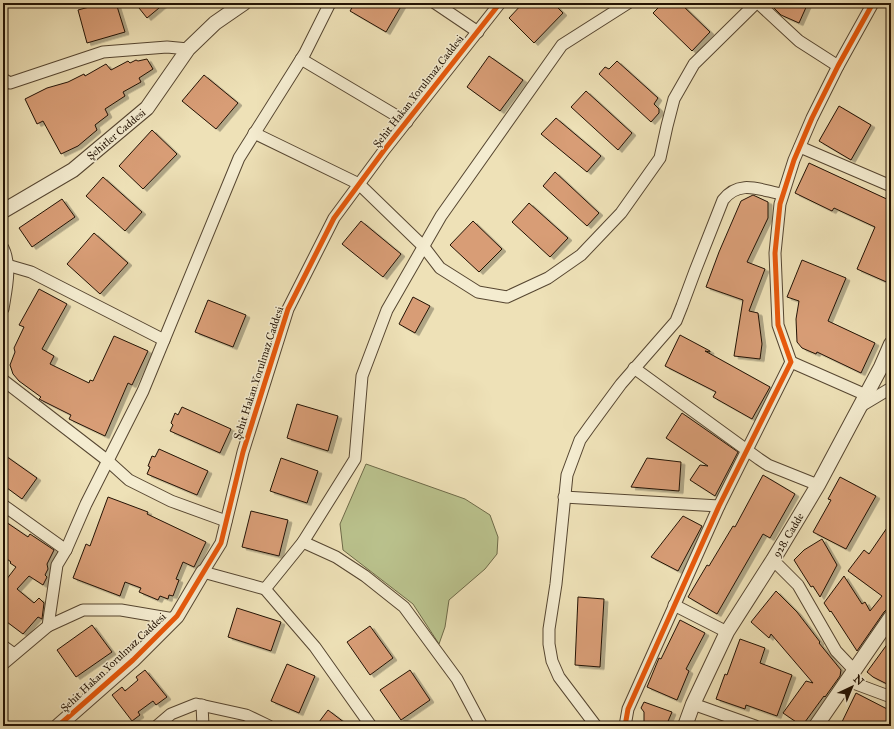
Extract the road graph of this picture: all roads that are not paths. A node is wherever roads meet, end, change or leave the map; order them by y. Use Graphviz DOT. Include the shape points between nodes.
graph roads {
  1 [pos="244,3"];
  2 [pos="330,3"];
  3 [pos="435,3"];
  4 [pos="500,3"];
  5 [pos="628,3"];
  6 [pos="757,3"];
  7 [pos="873,3"];
  8 [pos="478,32"];
  9 [pos="188,49"];
  10 [pos="301,59"];
  11 [pos="838,66"];
  12 [pos="5,82"];
  13 [pos="406,122"];
  14 [pos="254,133"];
  15 [pos="800,147"];
  16 [pos="359,184"];
  17 [pos="891,186"];
  18 [pos="782,194"];
  19 [pos="3,211"];
  20 [pos="424,247"];
  21 [pos="3,248"];
  22 [pos="7,265"];
  23 [pos="3,309"];
  24 [pos="164,340"];
  25 [pos="891,344"];
  26 [pos="791,362"];
  27 [pos="634,368"];
  28 [pos="3,380"];
  29 [pos="891,388"];
  30 [pos="863,400"];
  31 [pos="747,450"];
  32 [pos="108,461"];
  33 [pos="818,485"];
  34 [pos="564,497"];
  35 [pos="3,505"];
  36 [pos="719,506"];
  37 [pos="226,521"];
  38 [pos="303,542"];
  39 [pos="66,550"];
  40 [pos="773,560"];
  41 [pos="203,572"];
  42 [pos="265,589"];
  43 [pos="674,604"];
  44 [pos="891,617"];
  45 [pos="174,619"];
  46 [pos="48,626"];
  47 [pos="727,632"];
  48 [pos="3,646"];
  49 [pos="14,654"];
  50 [pos="3,664"];
  51 [pos="851,675"];
  52 [pos="891,697"];
  53 [pos="693,704"];
  54 [pos="202,705"];
  55 [pos="58,726"];
  56 [pos="157,726"];
  57 [pos="203,726"];
  58 [pos="268,726"];
  59 [pos="371,726"];
  60 [pos="482,726"];
  61 [pos="596,726"];
  62 [pos="625,726"];
  63 [pos="685,726"];
  64 [pos="755,726"];
  65 [pos="816,726"];
  1 -- 9 [label="street, Şehitler Caddesi" via="215,23"];
  2 -- 10 [label="street"];
  3 -- 8 [label="street"];
  4 -- 8 [label="street, Şehit Hakan Yorulmaz Caddesi"];
  5 -- 20 [label="street" via="562,45 441,216"];
  6 -- 11 [label="street" via="799,41"];
  6 -- 20 [label="street" via="694,64 674,99 660,158 621,213 580,255 548,278 507,297 478,292 440,268"];
  7 -- 11 [label="street"];
  8 -- 13 [label="street, Şehit Hakan Yorulmaz Caddesi"];
  9 -- 12 [label="street" via="167,47 103,52"];
  9 -- 19 [label="street, Şehitler Caddesi" via="147,108 73,170"];
  10 -- 13 [label="street"];
  10 -- 14 [label="street"];
  11 -- 15 [label="street"];
  13 -- 16 [label="street, Şehit Hakan Yorulmaz Caddesi"];
  14 -- 16 [label="street"];
  14 -- 24 [label="street" via="239,158"];
  15 -- 17 [label="street"];
  15 -- 18 [label="street"];
  16 -- 20 [label="street"];
  16 -- 37 [label="street, Şehit Hakan Yorulmaz Caddesi" via="334,218 288,309 243,452"];
  18 -- 26 [label="street" via="775,253 778,325"];
  18 -- 27 [label="street" via="744,187 728,193 694,271 676,321"];
  20 -- 38 [label="street" via="387,310 362,376 355,459"];
  21 -- 22 [label="street" via="7,256"];
  22 -- 23 [label="street"];
  22 -- 24 [label="street" via="31,272"];
  24 -- 32 [label="street" via="143,391"];
  25 -- 30 [label="street, 928. Cadde"];
  26 -- 30 [label="street"];
  26 -- 31 [label="street"];
  27 -- 31 [label="street"];
  27 -- 34 [label="street" via="580,440 567,475"];
  28 -- 32 [label="street"];
  29 -- 30 [label="street"];
  30 -- 33 [label="street, 928. Cadde"];
  31 -- 33 [label="street" via="768,465"];
  31 -- 36 [label="street"];
  32 -- 37 [label="street" via="129,480 172,501"];
  32 -- 39 [label="street"];
  33 -- 40 [label="street, 928. Cadde"];
  34 -- 36 [label="street"];
  34 -- 61 [label="street" via="549,644 552,661 559,677"];
  35 -- 39 [label="street"];
  36 -- 43 [label="street"];
  37 -- 41 [label="street, Şehit Hakan Yorulmaz Caddesi" via="221,543"];
  38 -- 42 [label="street"];
  38 -- 60 [label="street" via="336,557 404,607 457,678"];
  39 -- 46 [label="street" via="57,565"];
  40 -- 47 [label="street, 928. Cadde"];
  40 -- 51 [label="street" via="798,585"];
  41 -- 42 [label="street"];
  41 -- 45 [label="street, Şehit Hakan Yorulmaz Caddesi"];
  42 -- 59 [label="street" via="315,647"];
  43 -- 47 [label="street"];
  43 -- 62 [label="street" via="628,709"];
  44 -- 51 [label="street"];
  45 -- 46 [label="street" via="121,610 83,610"];
  45 -- 55 [label="street, Şehit Hakan Yorulmaz Caddesi" via="133,660"];
  46 -- 49 [label="street"];
  47 -- 53 [label="street, 928. Cadde"];
  48 -- 49 [label="street"];
  49 -- 50 [label="street"];
  51 -- 52 [label="street"];
  51 -- 65 [label="street"];
  53 -- 63 [label="street, 928. Cadde"];
  53 -- 64 [label="street"];
  54 -- 56 [label="street" via="196,704 171,714"];
  54 -- 57 [label="street"];
  54 -- 58 [label="street" via="246,715"];
}
